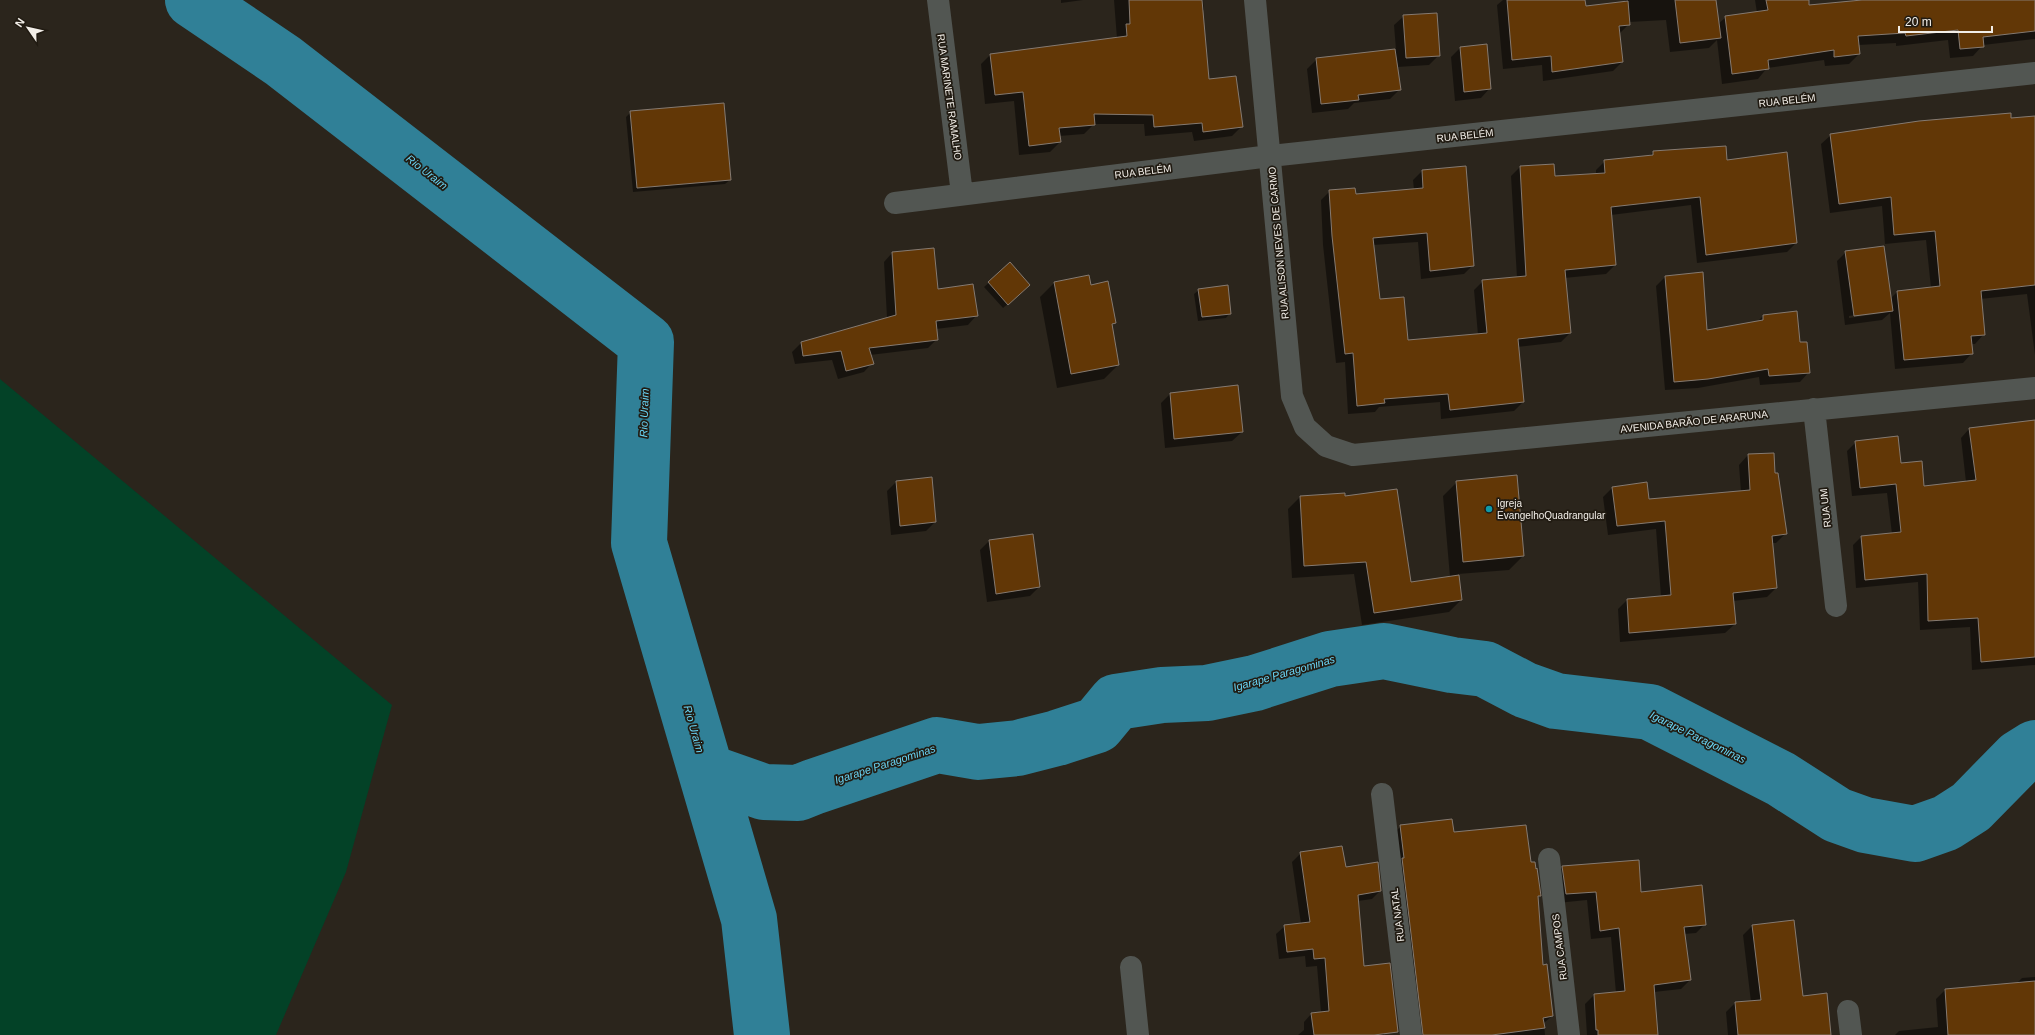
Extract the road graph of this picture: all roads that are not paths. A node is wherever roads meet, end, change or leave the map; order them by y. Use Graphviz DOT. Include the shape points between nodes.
graph roads {
  1 [pos="938,0"];
  2 [pos="1254,0"];
  3 [pos="2035,73"];
  4 [pos="1270,156"];
  5 [pos="962,194"];
  6 [pos="895,203"];
  7 [pos="2035,388"];
  8 [pos="1814,409"];
  9 [pos="1353,455"];
  10 [pos="1836,606"];
  11 [pos="1382,794"];
  12 [pos="1549,859"];
  13 [pos="1131,967"];
  14 [pos="1848,1011"];
  15 [pos="1138,1035"];
  16 [pos="1412,1035"];
  17 [pos="1569,1035"];
  18 [pos="1851,1035"];
  1 -- 5 [label="street, RUA MARINETE RAMALHO"];
  2 -- 4 [label="street, RUA ALISON NEVES DE CARMO"];
  3 -- 4 [label="street, RUA BELÉM"];
  4 -- 5 [label="street, RUA BELÉM"];
  4 -- 9 [label="street, RUA ALISON NEVES DE CARMO" via="1292,396 1305,428 1326,446"];
  5 -- 6 [label="street, RUA BELÉM"];
  7 -- 8 [label="street, AVENIDA BARÃO DE ARARUNA"];
  8 -- 9 [label="street, AVENIDA BARÃO DE ARARUNA"];
  8 -- 10 [label="street, RUA UM"];
  11 -- 16 [label="street, RUA NATAL"];
  12 -- 17 [label="street, RUA CAMPOS"];
  13 -- 15 [label="street"];
  14 -- 18 [label="street"];
}
